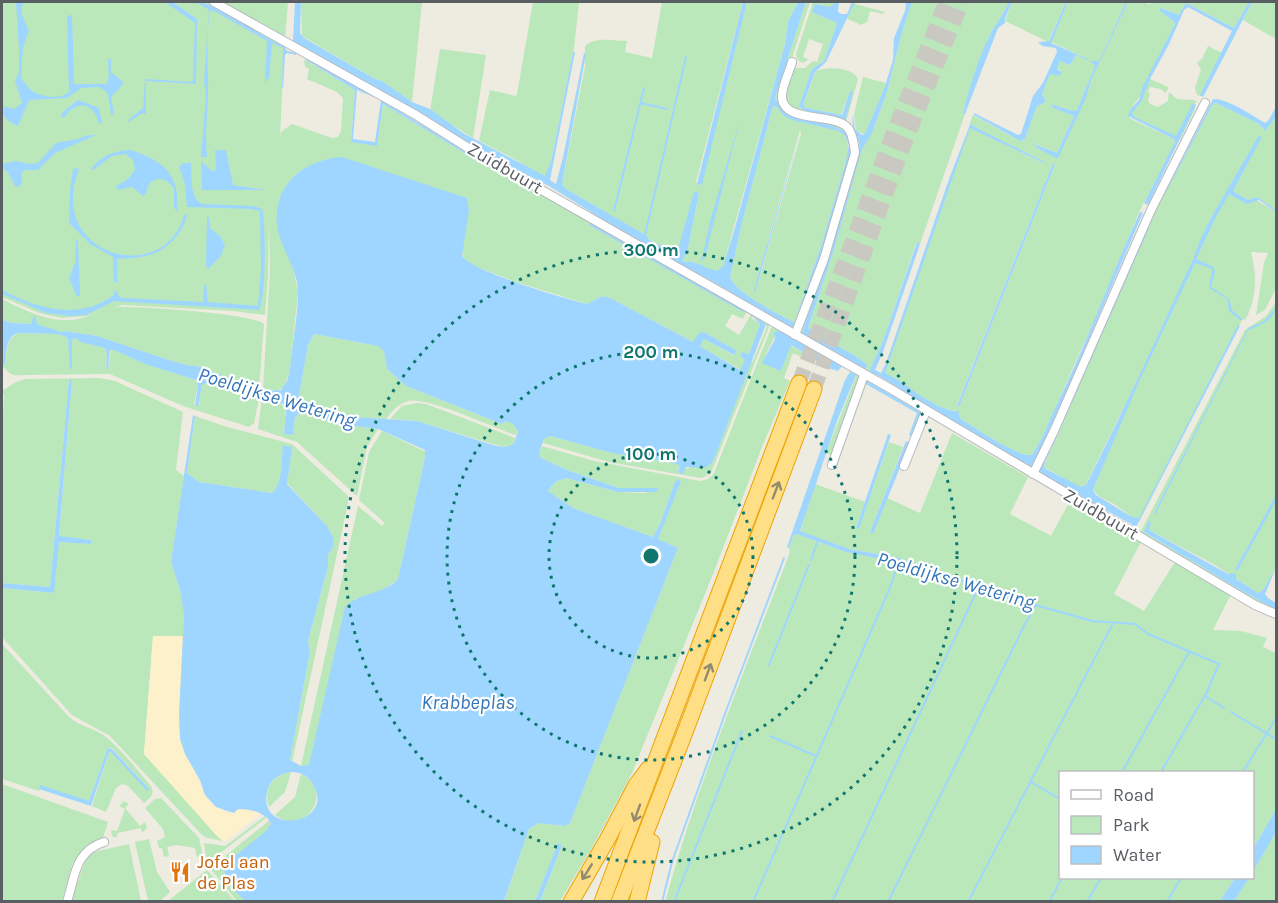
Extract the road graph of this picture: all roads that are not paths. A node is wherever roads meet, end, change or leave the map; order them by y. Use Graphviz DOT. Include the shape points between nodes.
graph roads {
  1 [pos="214,2"];
  2 [pos="792,62"];
  3 [pos="1204,103"];
  4 [pos="795,335"];
  5 [pos="864,375"];
  6 [pos="799,383"];
  7 [pos="814,389"];
  8 [pos="926,411"];
  9 [pos="832,465"];
  10 [pos="904,466"];
  11 [pos="1033,474"];
  12 [pos="1276,615"];
  13 [pos="687,727"];
  14 [pos="657,758"];
  15 [pos="104,842"];
  16 [pos="67,902"];
  17 [pos="570,902"];
  18 [pos="602,902"];
  19 [pos="619,902"];
  20 [pos="637,902"];
  1 -- 4 [label="street, Zuidbuurt"];
  2 -- 4 [label="street" via="783,94 785,105 792,112 847,127 855,153 824,259"];
  3 -- 11 [label="street" via="1151,210"];
  4 -- 5 [label="street, Zuidbuurt"];
  5 -- 8 [label="street, Zuidbuurt"];
  5 -- 9 [label="street"];
  6 -- 14 [label="highway"];
  13 -- 7 [label="highway, one-way"];
  8 -- 10 [label="street"];
  8 -- 11 [label="street, Zuidbuurt"];
  11 -- 12 [label="street, Zuidbuurt"];
  13 -- 19 [label="highway"];
  13 -- 20 [label="highway"];
  14 -- 17 [label="highway, one-way" via="636,785"];
  14 -- 18 [label="highway, one-way"];
  15 -- 16 [label="street" via="89,848 81,858"];
}
